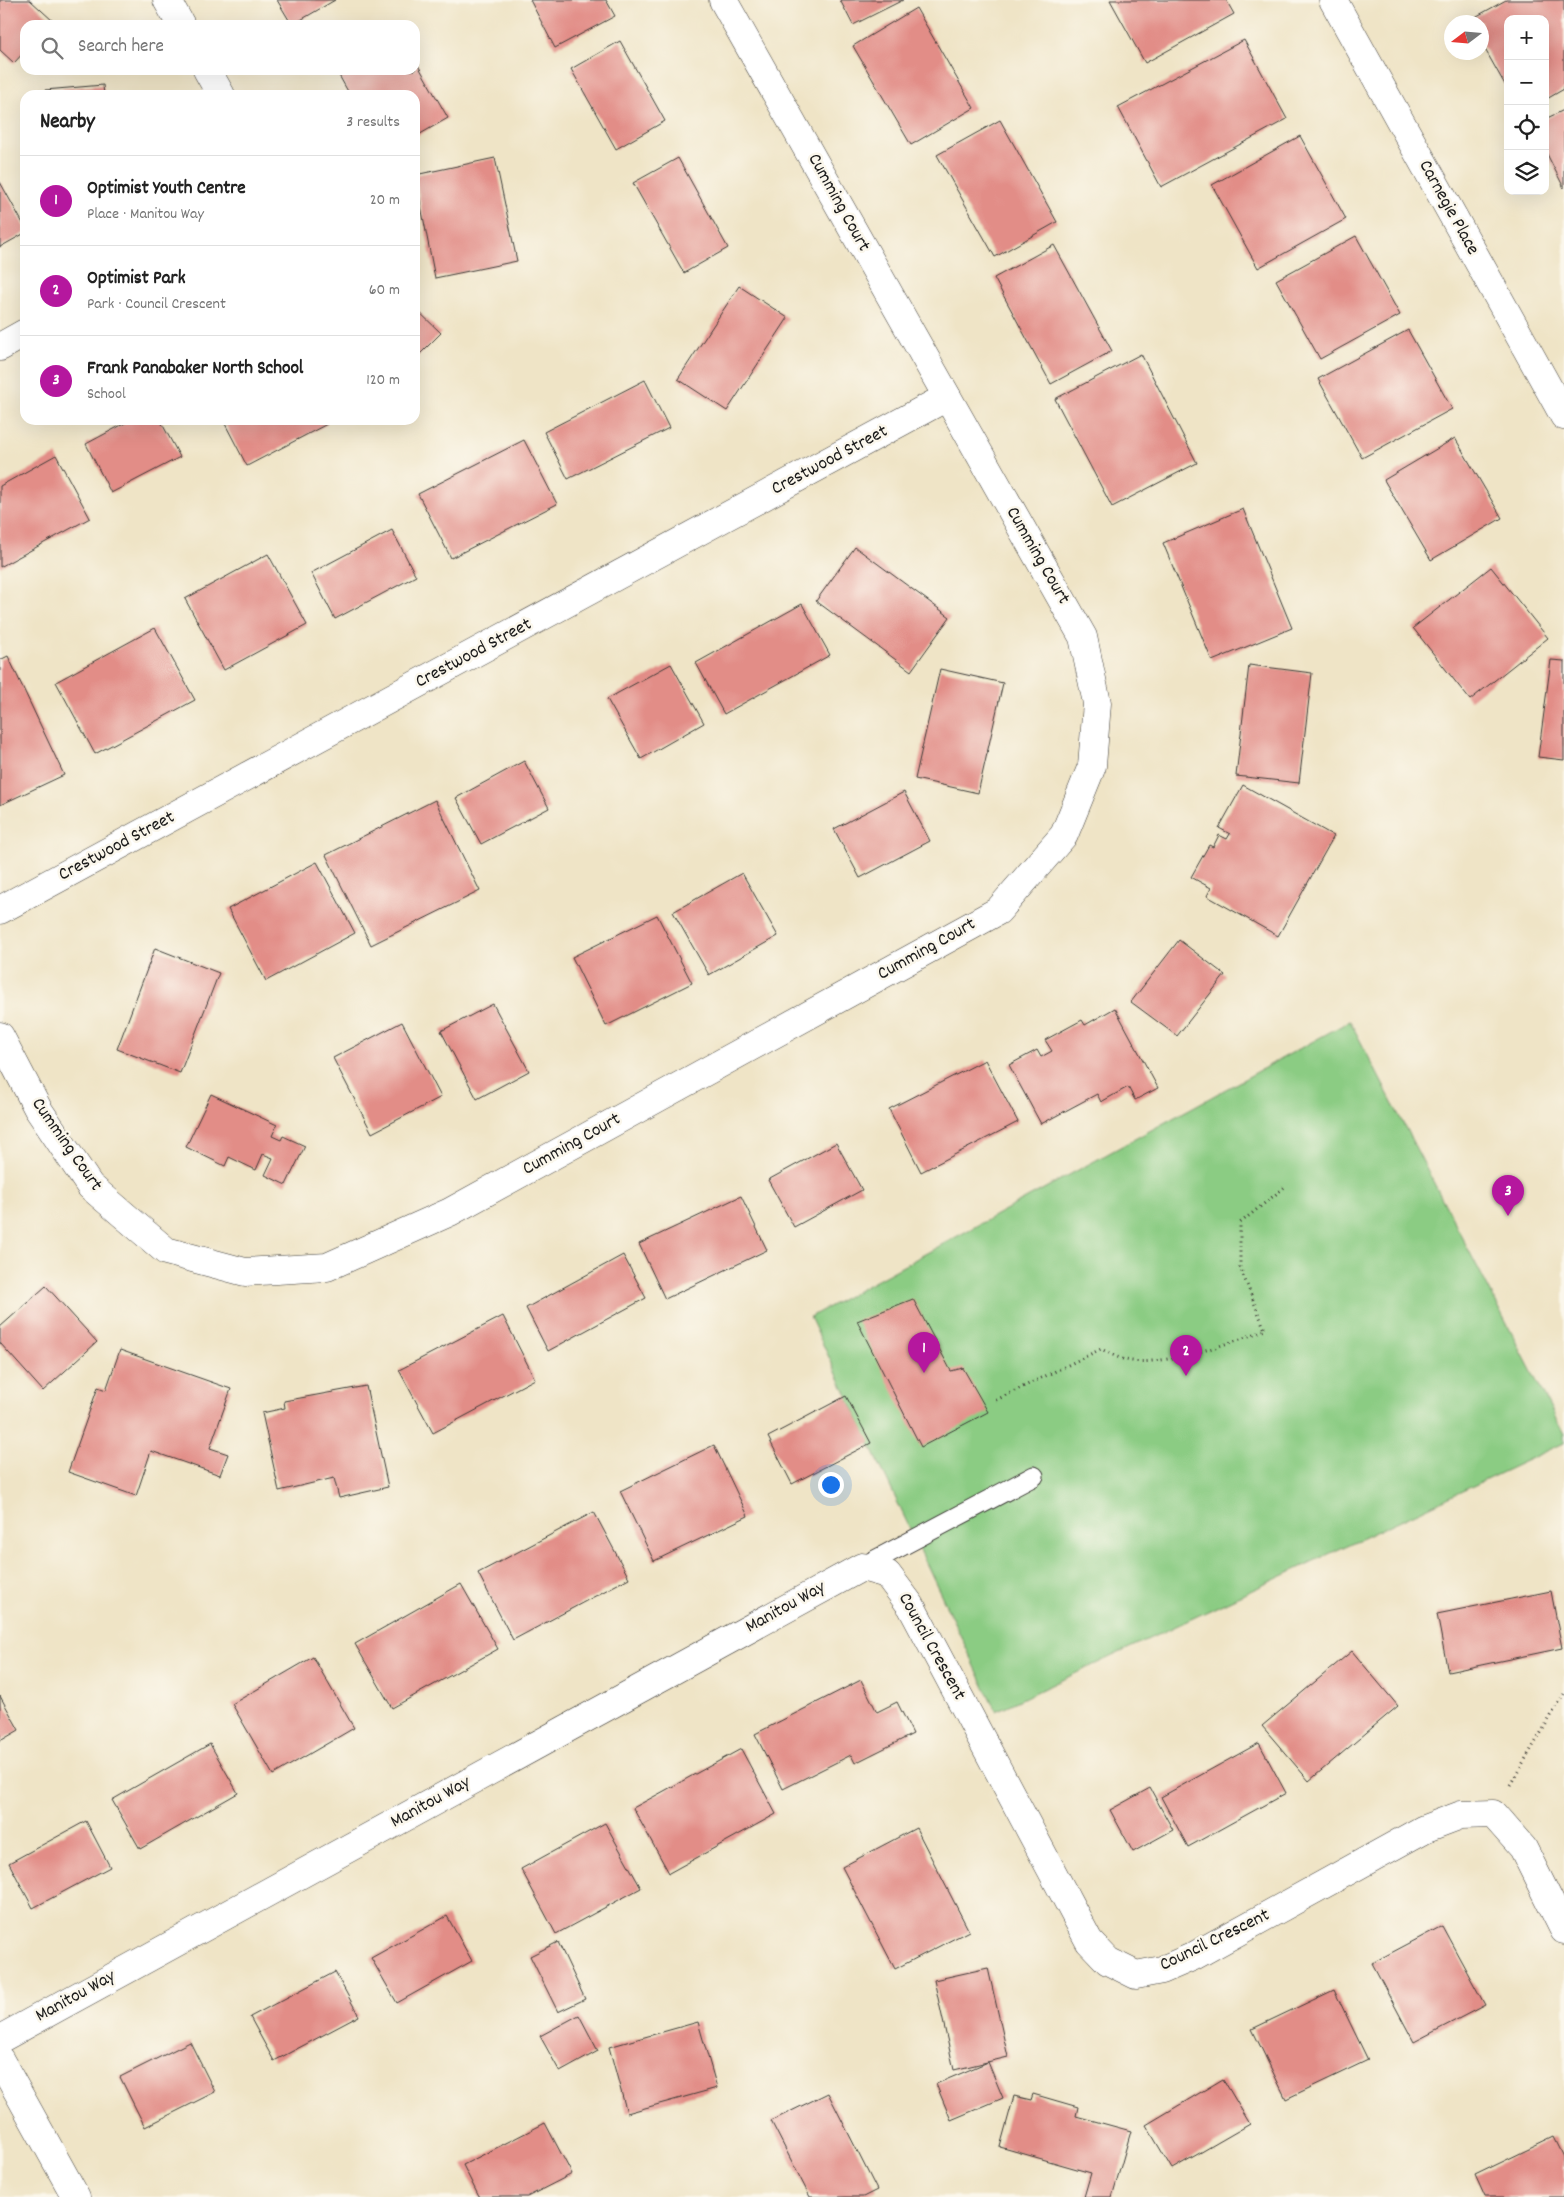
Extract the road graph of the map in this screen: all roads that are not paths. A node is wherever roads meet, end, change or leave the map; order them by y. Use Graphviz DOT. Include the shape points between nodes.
graph roads {
  1 [pos="167,0"];
  2 [pos="723,0"];
  3 [pos="1333,0"];
  4 [pos="178,20"];
  5 [pos="210,75"];
  6 [pos="218,90"];
  7 [pos="20,336"];
  8 [pos="0,347"];
  9 [pos="947,398"];
  10 [pos="1564,416"];
  11 [pos="0,910"];
  12 [pos="0,1036"];
  13 [pos="1034,1476"];
  14 [pos="875,1570"];
  15 [pos="1564,1930"];
  16 [pos="0,2039"];
  17 [pos="0,2060"];
  18 [pos="76,2197"];
  1 -- 4 [label="street"];
  2 -- 9 [label="street, Cumming Court"];
  3 -- 10 [label="street, Carnegie Place"];
  5 -- 6 [label="street"];
  7 -- 8 [label="street"];
  9 -- 11 [label="street, Crestwood Street"];
  9 -- 12 [label="street, Cumming Court" via="1083,637 1097,703 1092,766 1064,836 998,911 450,1212 327,1266 245,1272 166,1251 90,1186 38,1109"];
  13 -- 14 [label="lane, Manitou Way"];
  14 -- 15 [label="street, Council Crescent" via="911,1606 1089,1941 1108,1961 1136,1975 1162,1970 1192,1957 1424,1829 1461,1815 1493,1814 1523,1848"];
  14 -- 16 [label="street, Manitou Way"];
  17 -- 18 [label="street"];
}
